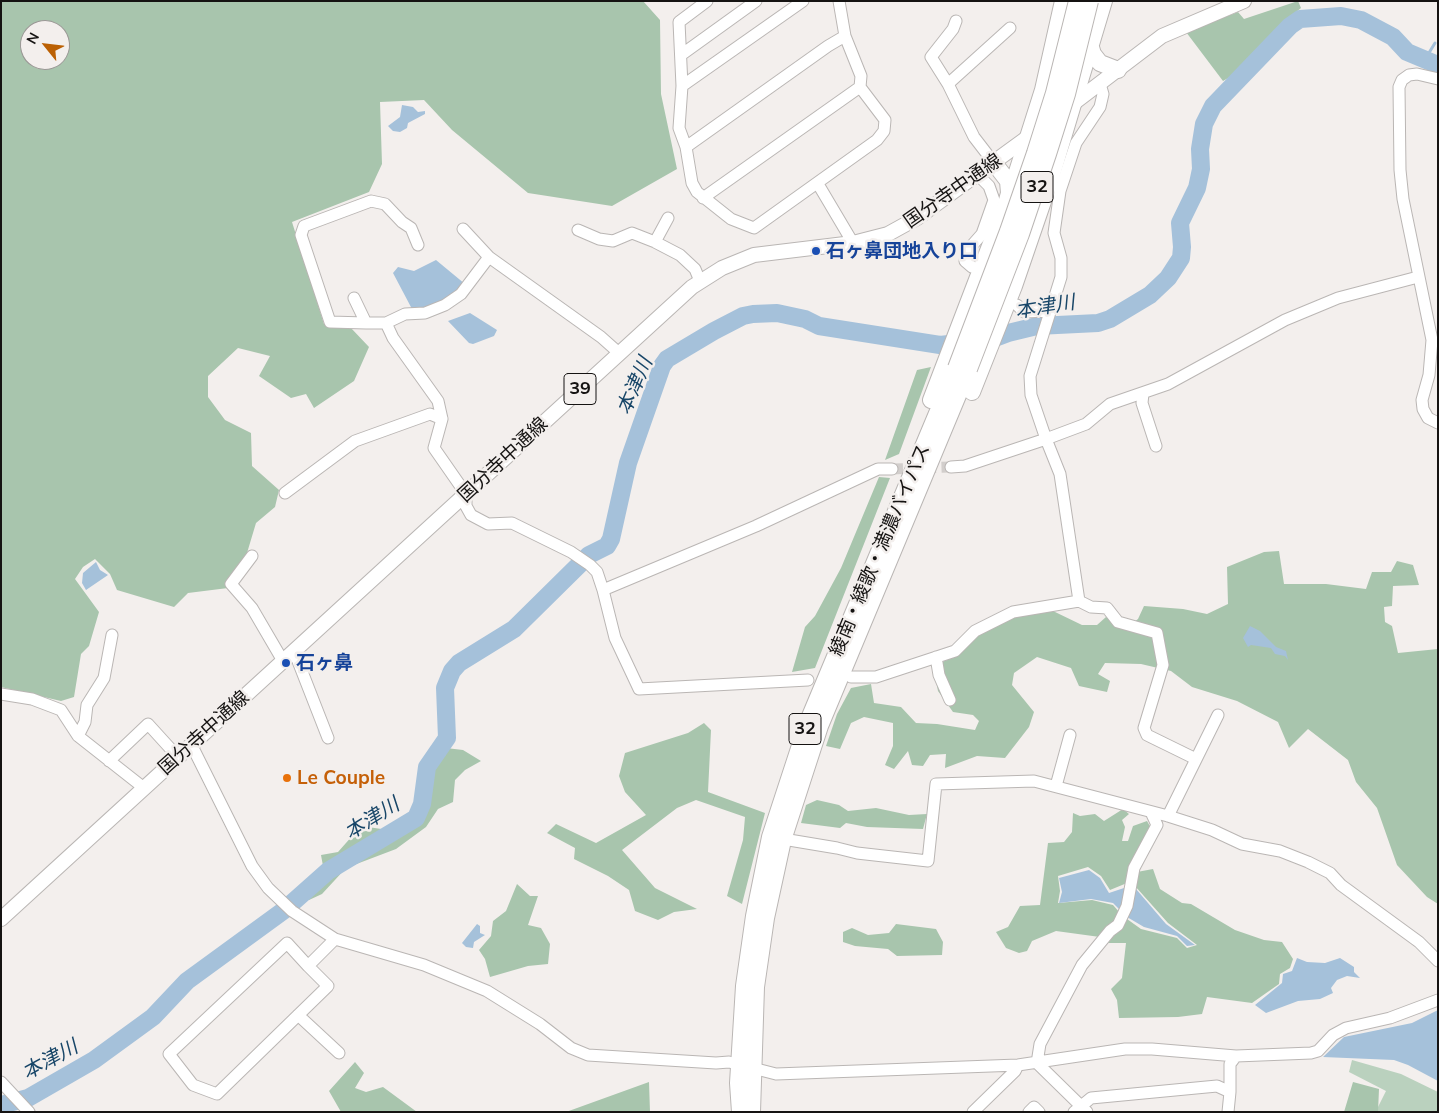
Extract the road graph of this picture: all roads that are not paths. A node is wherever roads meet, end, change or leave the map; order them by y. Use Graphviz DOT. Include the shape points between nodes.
graph roads {
  1 [pos="707,1"];
  2 [pos="756,1"];
  3 [pos="803,1"];
  4 [pos="839,1"];
  5 [pos="1063,1"];
  6 [pos="1077,1"];
  7 [pos="1090,1"];
  8 [pos="1104,1"];
  9 [pos="1244,1"];
  10 [pos="956,20"];
  11 [pos="1010,28"];
  12 [pos="845,36"];
  13 [pos="1090,44"];
  14 [pos="681,55"];
  15 [pos="1118,70"];
  16 [pos="1438,79"];
  17 [pos="948,84"];
  18 [pos="1100,84"];
  19 [pos="682,86"];
  20 [pos="860,87"];
  21 [pos="1073,104"];
  22 [pos="1030,136"];
  23 [pos="686,148"];
  24 [pos="994,163"];
  25 [pos="978,174"];
  26 [pos="818,184"];
  27 [pos="703,198"];
  28 [pos="1006,204"];
  29 [pos="668,218"];
  30 [pos="463,229"];
  31 [pos="578,230"];
  32 [pos="655,242"];
  33 [pos="853,243"];
  34 [pos="418,245"];
  35 [pos="489,257"];
  36 [pos="972,267"];
  37 [pos="1418,277"];
  38 [pos="700,281"];
  39 [pos="354,298"];
  40 [pos="1010,308"];
  41 [pos="1050,313"];
  42 [pos="366,323"];
  43 [pos="386,323"];
  44 [pos="619,353"];
  45 [pos="962,368"];
  46 [pos="1143,394"];
  47 [pos="442,419"];
  48 [pos="1438,423"];
  49 [pos="1046,439"];
  50 [pos="1156,446"];
  51 [pos="951,467"];
  52 [pos="892,468"];
  53 [pos="285,493"];
  54 [pos="466,494"];
  55 [pos="252,556"];
  56 [pos="603,590"];
  57 [pos="867,594"];
  58 [pos="1079,601"];
  59 [pos="112,635"];
  60 [pos="294,651"];
  61 [pos="936,657"];
  62 [pos="284,661"];
  63 [pos="851,677"];
  64 [pos="808,680"];
  65 [pos="1,694"];
  66 [pos="950,700"];
  67 [pos="1218,715"];
  68 [pos="1070,734"];
  69 [pos="78,736"];
  70 [pos="328,738"];
  71 [pos="192,744"];
  72 [pos="178,757"];
  73 [pos="1196,759"];
  74 [pos="109,761"];
  75 [pos="1056,786"];
  76 [pos="144,788"];
  77 [pos="1152,812"];
  78 [pos="1168,816"];
  79 [pos="777,838"];
  80 [pos="1,919"];
  81 [pos="335,938"];
  82 [pos="1438,961"];
  83 [pos="308,966"];
  84 [pos="1438,1000"];
  85 [pos="298,1015"];
  86 [pos="338,1054"];
  87 [pos="1236,1056"];
  88 [pos="1037,1063"];
  89 [pos="1018,1065"];
  90 [pos="745,1067"];
  91 [pos="4,1085"];
  92 [pos="1230,1092"];
  93 [pos="28,1110"];
  94 [pos="1080,1110"];
  95 [pos="740,1112"];
  96 [pos="752,1112"];
  97 [pos="973,1112"];
  98 [pos="1029,1112"];
  99 [pos="1039,1112"];
  100 [pos="1228,1112"];
  1 -- 14 [label="street" via="679,22"];
  2 -- 14 [label="street"];
  3 -- 19 [label="street"];
  4 -- 12 [label="street"];
  5 -- 22 [label="highway"];
  6 -- 45 [label="highway, 綾南・綾歌・満濃バイパス / 32, bridge" via="1054,93"];
  7 -- 45 [label="highway, 綾南・綾歌・満濃バイパス / 32, bridge" via="1048,154 996,303"];
  8 -- 13 [label="highway"];
  9 -- 15 [label="main road, 国分寺中通線 / 39" via="1162,36"];
  10 -- 17 [label="street" via="948,37 931,56"];
  11 -- 17 [label="street"];
  12 -- 20 [label="street" via="861,76"];
  12 -- 23 [label="street"];
  13 -- 15 [label="highway" via="1100,63"];
  13 -- 21 [label="highway"];
  14 -- 19 [label="street"];
  15 -- 18 [label="main road, 国分寺中通線 / 39"];
  16 -- 37 [label="street" via="1409,75 1399,87 1400,170"];
  17 -- 24 [label="street" via="974,137"];
  18 -- 21 [label="main road, 国分寺中通線 / 39"];
  18 -- 41 [label="street" via="1103,94 1100,107 1076,143 1060,191 1054,233 1061,258 1061,277"];
  19 -- 23 [label="street" via="679,128"];
  20 -- 26 [label="street" via="885,120 884,131 878,140"];
  20 -- 27 [label="street"];
  21 -- 22 [label="main road, 国分寺中通線 / 39"];
  21 -- 40 [label="highway"];
  22 -- 24 [label="main road, 国分寺中通線 / 39"];
  22 -- 28 [label="highway"];
  23 -- 27 [label="street" via="692,183"];
  24 -- 25 [label="main road, 国分寺中通線 / 39"];
  24 -- 28 [label="highway" via="1008,181"];
  25 -- 33 [label="main road, 国分寺中通線 / 39" via="903,226"];
  25 -- 36 [label="street" via="989,186 994,200 982,234 967,252 965,261"];
  26 -- 27 [label="street" via="754,228 731,219"];
  26 -- 33 [label="street"];
  28 -- 45 [label="highway" via="966,311"];
  29 -- 32 [label="street"];
  30 -- 35 [label="street"];
  31 -- 32 [label="street" via="599,239 613,241 632,233"];
  32 -- 38 [label="street" via="680,255 695,270"];
  33 -- 38 [label="main road, 国分寺中通線 / 39" via="754,255"];
  34 -- 42 [label="street" via="412,228 385,204 371,201 304,226 301,235 330,322"];
  35 -- 43 [label="street" via="461,294 446,305 405,314"];
  35 -- 44 [label="street"];
  37 -- 46 [label="street" via="1338,298"];
  37 -- 48 [label="street" via="1432,340 1423,410 1428,418"];
  38 -- 44 [label="main road, 国分寺中通線 / 39"];
  39 -- 42 [label="street"];
  40 -- 41 [label="street"];
  40 -- 45 [label="highway"];
  41 -- 49 [label="street" via="1030,376 1031,395"];
  42 -- 43 [label="street"];
  43 -- 47 [label="street" via="438,402"];
  44 -- 54 [label="main road, 国分寺中通線 / 39"];
  45 -- 57 [label="highway, 綾南・綾歌・満濃バイパス / 32"];
  45 -- 57 [label="highway"];
  46 -- 49 [label="street" via="1110,404 1086,424"];
  46 -- 50 [label="street" via="1142,403"];
  47 -- 53 [label="street" via="430,414 355,441"];
  47 -- 54 [label="street" via="434,448"];
  49 -- 51 [label="street" via="966,466"];
  49 -- 58 [label="street" via="1060,474"];
  52 -- 56 [label="street" via="878,469 756,526"];
  54 -- 56 [label="street" via="466,506 471,515 488,524 512,523 571,552 597,572"];
  54 -- 60 [label="main road, 国分寺中通線 / 39"];
  55 -- 62 [label="street" via="231,584 252,608"];
  56 -- 64 [label="street" via="615,638 639,689"];
  57 -- 79 [label="highway, 綾南・綾歌・満濃バイパス / 32"];
  58 -- 61 [label="street" via="1013,612 975,631 955,650"];
  58 -- 73 [label="street" via="1091,607 1107,608 1118,622 1157,633 1163,666 1144,728 1147,735"];
  59 -- 69 [label="street" via="104,678 87,705 85,722"];
  60 -- 62 [label="main road, 国分寺中通線 / 39"];
  60 -- 70 [label="street"];
  61 -- 63 [label="street" via="876,677"];
  61 -- 66 [label="street" via="939,675"];
  62 -- 71 [label="main road, 国分寺中通線 / 39"];
  65 -- 69 [label="street" via="32,699 61,710"];
  67 -- 73 [label="street"];
  68 -- 75 [label="street"];
  69 -- 74 [label="street"];
  71 -- 72 [label="main road, 国分寺中通線 / 39"];
  71 -- 81 [label="street" via="252,866 282,903"];
  72 -- 74 [label="street" via="148,724"];
  72 -- 76 [label="main road, 国分寺中通線 / 39"];
  73 -- 78 [label="street"];
  74 -- 76 [label="street"];
  75 -- 77 [label="street"];
  75 -- 79 [label="street" via="1034,781 936,784 928,861 856,854"];
  76 -- 80 [label="main road, 国分寺中通線 / 39"];
  77 -- 78 [label="street"];
  77 -- 88 [label="street" via="1157,824 1134,868 1127,906 1118,925 1082,966 1040,1044"];
  78 -- 82 [label="street" via="1242,844 1280,851 1330,873 1341,885 1420,942"];
  79 -- 90 [label="highway, 綾南・綾歌・満濃バイパス / 32"];
  81 -- 83 [label="street"];
  81 -- 90 [label="street" via="424,964 487,991 580,1052 729,1062"];
  83 -- 85 [label="street" via="328,986"];
  83 -- 85 [label="street" via="287,943 169,1054 193,1086 217,1094"];
  84 -- 87 [label="street" via="1390,1018 1346,1028 1333,1035 1318,1051"];
  85 -- 86 [label="street"];
  87 -- 88 [label="street" via="1152,1048 1125,1049"];
  87 -- 92 [label="street" via="1230,1064"];
  88 -- 89 [label="street"];
  88 -- 94 [label="street"];
  89 -- 90 [label="street" via="776,1074"];
  89 -- 97 [label="street"];
  90 -- 95 [label="highway, 綾南・綾歌・満濃バイパス / 32"];
  90 -- 96 [label="highway, 綾南・綾歌・満濃バイパス / 32"];
  91 -- 93 [label="street"];
  92 -- 94 [label="street" via="1217,1086 1090,1098"];
  92 -- 100 [label="street"];
  98 -- 99 [label="street" via="1034,1107"];
}
